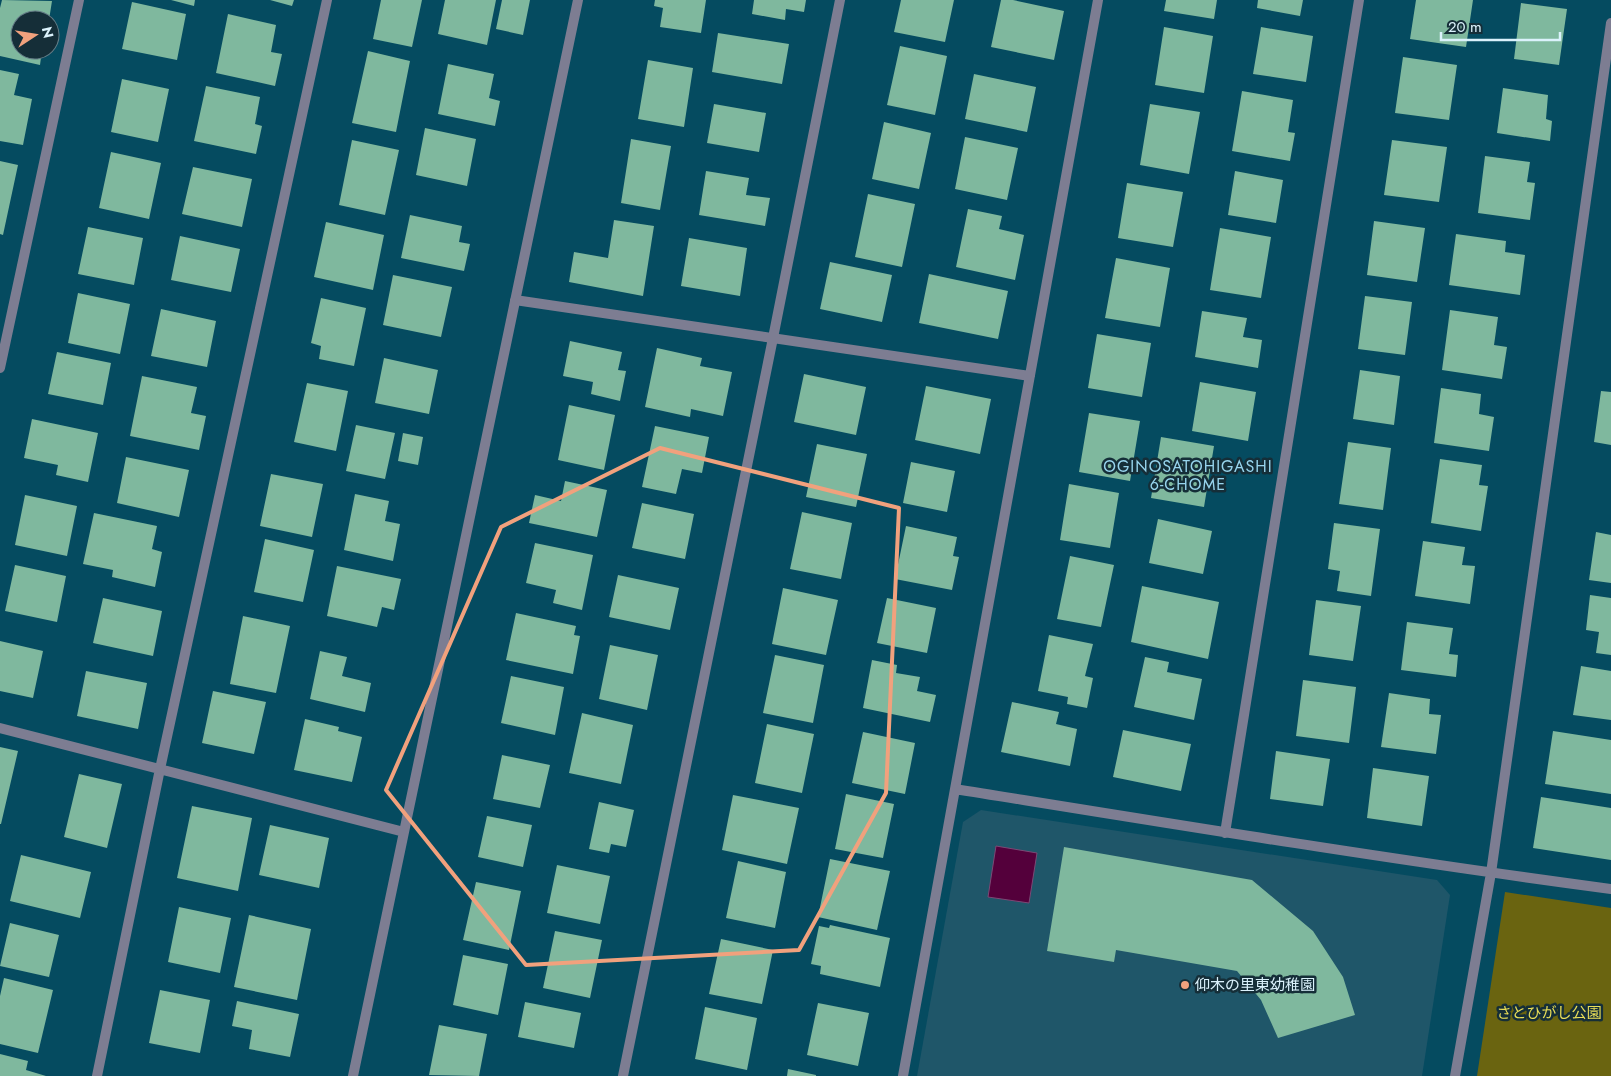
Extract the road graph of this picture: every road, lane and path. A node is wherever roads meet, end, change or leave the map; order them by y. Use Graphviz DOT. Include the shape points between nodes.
graph roads {
  1 [pos="79,0"];
  2 [pos="328,0"];
  3 [pos="578,0"];
  4 [pos="840,0"];
  5 [pos="1098,0"];
  6 [pos="1359,0"];
  7 [pos="1611,23"];
  8 [pos="515,300"];
  9 [pos="773,338"];
  10 [pos="0,368"];
  11 [pos="1030,376"];
  12 [pos="0,728"];
  13 [pos="160,769"];
  14 [pos="955,789"];
  15 [pos="404,832"];
  16 [pos="1225,833"];
  17 [pos="1491,873"];
  18 [pos="1611,889"];
  19 [pos="97,1076"];
  20 [pos="354,1076"];
  21 [pos="623,1076"];
  22 [pos="903,1076"];
  23 [pos="1455,1076"];
  1 -- 10 [label="street"];
  2 -- 13 [label="street"];
  3 -- 8 [label="street"];
  4 -- 9 [label="street"];
  5 -- 11 [label="street"];
  6 -- 16 [label="street"];
  7 -- 17 [label="street"];
  8 -- 9 [label="street"];
  8 -- 15 [label="street"];
  9 -- 11 [label="street"];
  9 -- 21 [label="street"];
  11 -- 14 [label="street"];
  12 -- 13 [label="street"];
  13 -- 15 [label="street"];
  13 -- 19 [label="street"];
  14 -- 16 [label="street"];
  14 -- 22 [label="street"];
  15 -- 20 [label="street"];
  16 -- 17 [label="street"];
  17 -- 18 [label="street"];
  17 -- 23 [label="street"];
}
